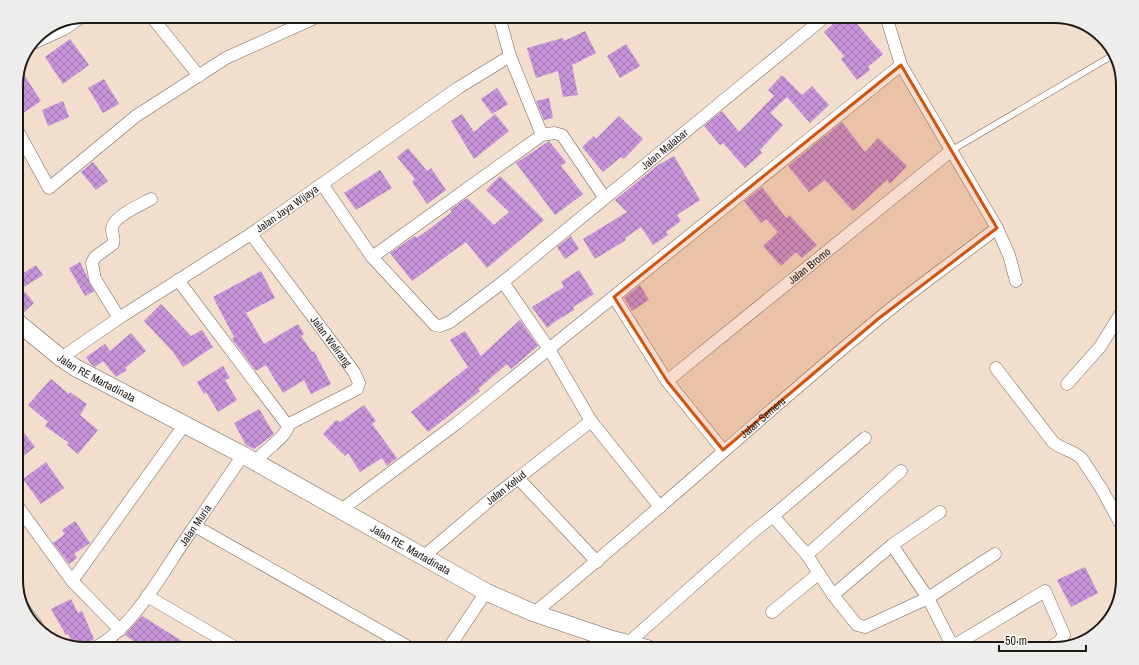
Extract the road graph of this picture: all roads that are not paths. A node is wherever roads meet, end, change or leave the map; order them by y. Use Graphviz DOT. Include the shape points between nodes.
graph roads {
  1 [pos="157,23"];
  2 [pos="304,23"];
  3 [pos="501,23"];
  4 [pos="817,23"];
  5 [pos="888,23"];
  6 [pos="70,25"];
  7 [pos="46,37"];
  8 [pos="510,56"];
  9 [pos="1109,57"];
  10 [pos="901,65"];
  11 [pos="199,76"];
  12 [pos="542,135"];
  13 [pos="23,141"];
  14 [pos="952,150"];
  15 [pos="322,184"];
  16 [pos="604,197"];
  17 [pos="151,199"];
  18 [pos="997,228"];
  19 [pos="251,234"];
  20 [pos="372,257"];
  21 [pos="178,280"];
  22 [pos="1016,281"];
  23 [pos="503,282"];
  24 [pos="614,298"];
  25 [pos="119,318"];
  26 [pos="1116,321"];
  27 [pos="23,331"];
  28 [pos="548,349"];
  29 [pos="61,358"];
  30 [pos="996,368"];
  31 [pos="667,382"];
  32 [pos="1067,384"];
  33 [pos="591,420"];
  34 [pos="185,424"];
  35 [pos="289,424"];
  36 [pos="865,438"];
  37 [pos="723,450"];
  38 [pos="250,458"];
  39 [pos="901,471"];
  40 [pos="518,478"];
  41 [pos="660,507"];
  42 [pos="341,510"];
  43 [pos="940,512"];
  44 [pos="23,514"];
  45 [pos="1116,515"];
  46 [pos="773,516"];
  47 [pos="195,526"];
  48 [pos="892,545"];
  49 [pos="994,554"];
  50 [pos="807,555"];
  51 [pos="423,557"];
  52 [pos="597,562"];
  53 [pos="818,574"];
  54 [pos="72,581"];
  55 [pos="486,592"];
  56 [pos="833,595"];
  57 [pos="147,596"];
  58 [pos="928,598"];
  59 [pos="772,612"];
  60 [pos="534,613"];
  61 [pos="120,630"];
  62 [pos="1059,641"];
  63 [pos="105,642"];
  64 [pos="226,642"];
  65 [pos="400,642"];
  66 [pos="453,642"];
  67 [pos="605,642"];
  68 [pos="632,642"];
  69 [pos="950,642"];
  70 [pos="963,642"];
  1 -- 11 [label="street"];
  2 -- 11 [label="street" via="226,58"];
  3 -- 8 [label="street"];
  4 -- 16 [label="street, Jalan Malabar"];
  5 -- 10 [label="street"];
  6 -- 7 [label="street"];
  8 -- 12 [label="street"];
  8 -- 15 [label="street, Jalan Jaya Wijaya" via="458,88"];
  9 -- 14 [label="lane"];
  10 -- 14 [label="street"];
  10 -- 24 [label="street"];
  11 -- 13 [label="street" via="136,116 49,188"];
  12 -- 16 [label="street" via="562,135"];
  12 -- 20 [label="street"];
  14 -- 18 [label="street"];
  14 -- 31 [label="street, Jalan Bromo"];
  15 -- 19 [label="street, Jalan Jaya Wijaya"];
  15 -- 20 [label="street"];
  16 -- 23 [label="street, Jalan Malabar"];
  17 -- 25 [label="street" via="114,222 113,244 95,257 92,263 95,279"];
  18 -- 22 [label="street"];
  18 -- 37 [label="street, Jalan Semeru" via="878,319"];
  19 -- 21 [label="street, Jalan Jaya Wijaya"];
  19 -- 35 [label="street, Jalan Welirang" via="354,372 359,383 357,390"];
  20 -- 23 [label="street, Jalan Malabar" via="437,326 450,322"];
  21 -- 25 [label="street, Jalan Jaya Wijaya"];
  21 -- 35 [label="street"];
  23 -- 28 [label="street"];
  24 -- 28 [label="street"];
  24 -- 31 [label="street"];
  25 -- 29 [label="street, Jalan Jaya Wijaya"];
  26 -- 32 [label="street" via="1100,347"];
  27 -- 29 [label="main road, Jalan RE Martadinata"];
  28 -- 33 [label="street"];
  28 -- 42 [label="street"];
  29 -- 34 [label="main road, Jalan RE Martadinata"];
  30 -- 45 [label="street" via="1053,442 1060,448 1079,455 1102,488"];
  31 -- 37 [label="street"];
  33 -- 40 [label="street, Jalan Kelud"];
  33 -- 41 [label="street"];
  34 -- 38 [label="main road, Jalan RE. Martadinata"];
  34 -- 54 [label="street"];
  35 -- 38 [label="street, Jalan Muria" via="284,433 265,450"];
  36 -- 46 [label="street"];
  37 -- 41 [label="street, Jalan Semeru"];
  38 -- 42 [label="main road, Jalan RE. Martadinata"];
  38 -- 47 [label="street, Jalan Muria"];
  39 -- 50 [label="street"];
  40 -- 51 [label="street, Jalan Kelud"];
  40 -- 52 [label="street"];
  41 -- 52 [label="street, Jalan Semeru"];
  42 -- 51 [label="main road, Jalan RE. Martadinata"];
  43 -- 48 [label="street"];
  44 -- 54 [label="street"];
  46 -- 50 [label="street"];
  46 -- 68 [label="street"];
  47 -- 57 [label="street, Jalan Muria"];
  47 -- 65 [label="street"];
  48 -- 56 [label="street"];
  48 -- 58 [label="street"];
  49 -- 58 [label="street"];
  50 -- 53 [label="street"];
  51 -- 55 [label="main road, Jalan RE. Martadinata"];
  52 -- 60 [label="street, Jalan Semeru"];
  53 -- 56 [label="street"];
  53 -- 59 [label="street"];
  54 -- 61 [label="street"];
  55 -- 60 [label="main road, Jalan RE. Martadinata"];
  55 -- 66 [label="street"];
  56 -- 58 [label="street" via="857,625 862,627"];
  57 -- 61 [label="street, Jalan Muria"];
  57 -- 64 [label="street"];
  58 -- 69 [label="street"];
  60 -- 67 [label="main road, Jalan RE. Martadinata"];
  61 -- 63 [label="street, Jalan Muria"];
  62 -- 70 [label="street" via="1064,635 1045,591"];
}
